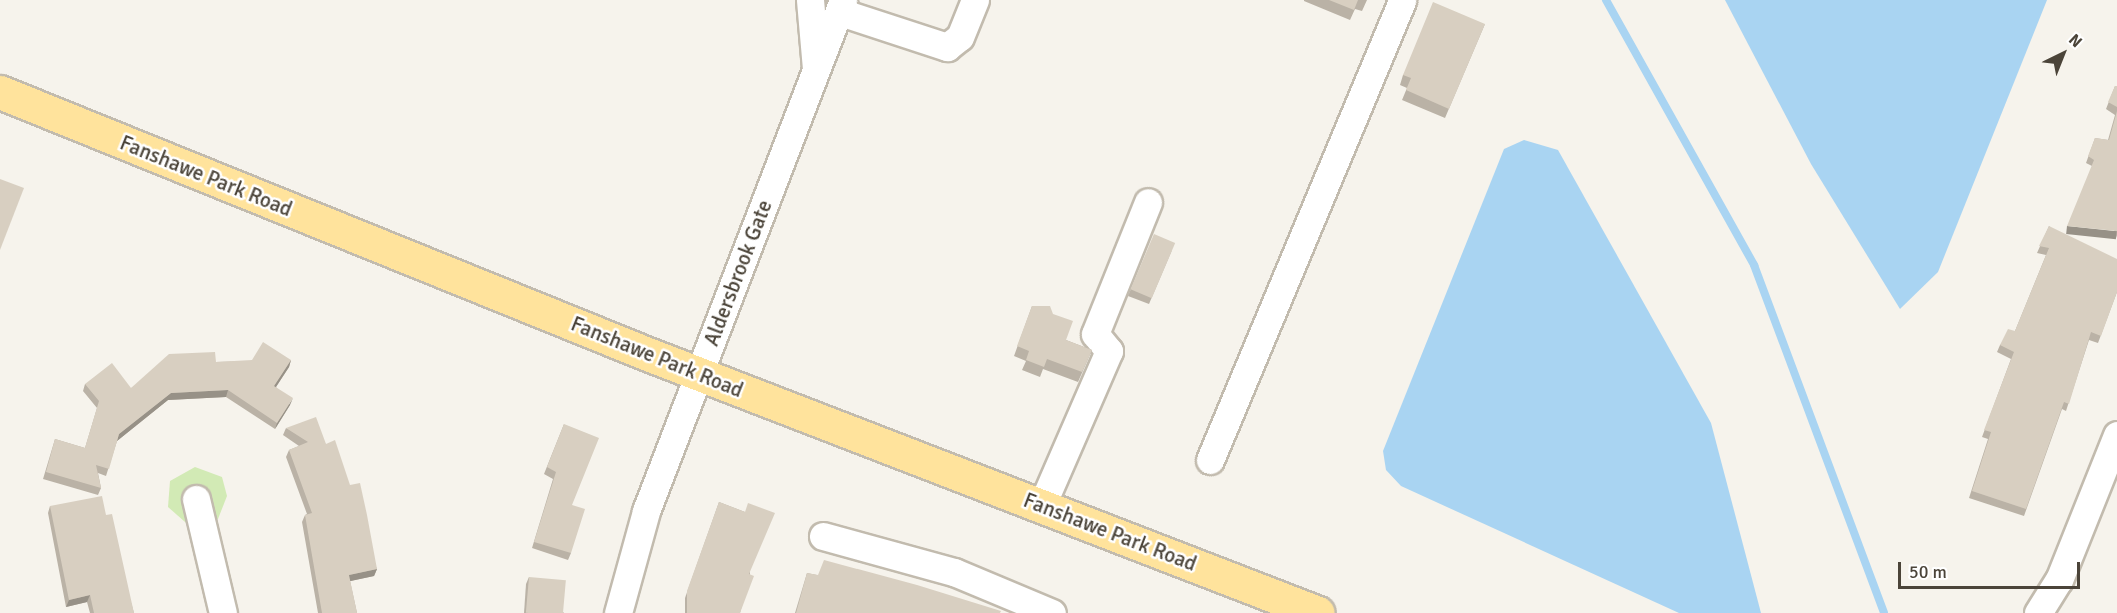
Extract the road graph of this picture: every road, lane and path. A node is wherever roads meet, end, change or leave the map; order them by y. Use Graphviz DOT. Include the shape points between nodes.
graph roads {
  1 [pos="810,0"];
  2 [pos="975,0"];
  3 [pos="1402,0"];
  4 [pos="841,6"];
  5 [pos="816,70"];
  6 [pos="0,92"];
  7 [pos="1148,202"];
  8 [pos="699,374"];
  9 [pos="2117,435"];
  10 [pos="1210,460"];
  11 [pos="196,499"];
  12 [pos="1042,505"];
  13 [pos="823,536"];
  14 [pos="2059,580"];
  15 [pos="223,613"];
  16 [pos="618,613"];
  17 [pos="1052,613"];
  18 [pos="1318,613"];
  19 [pos="2038,613"];
  20 [pos="2054,613"];
  1 -- 5 [label="street, Aldersbrook Gate"];
  2 -- 4 [label="street" via="960,37 947,46"];
  3 -- 10 [label="street"];
  4 -- 5 [label="street, Aldersbrook Gate"];
  5 -- 8 [label="street, Aldersbrook Gate"];
  6 -- 8 [label="main road, Fanshawe Park Road"];
  7 -- 12 [label="street" via="1095,334 1109,351"];
  8 -- 12 [label="main road, Fanshawe Park Road"];
  8 -- 16 [label="street, Aldersbrook Gate" via="646,511"];
  9 -- 14 [label="street"];
  11 -- 15 [label="street"];
  12 -- 18 [label="main road, Fanshawe Park Road"];
  13 -- 17 [label="street" via="954,572"];
  14 -- 19 [label="street"];
  14 -- 20 [label="street"];
}
